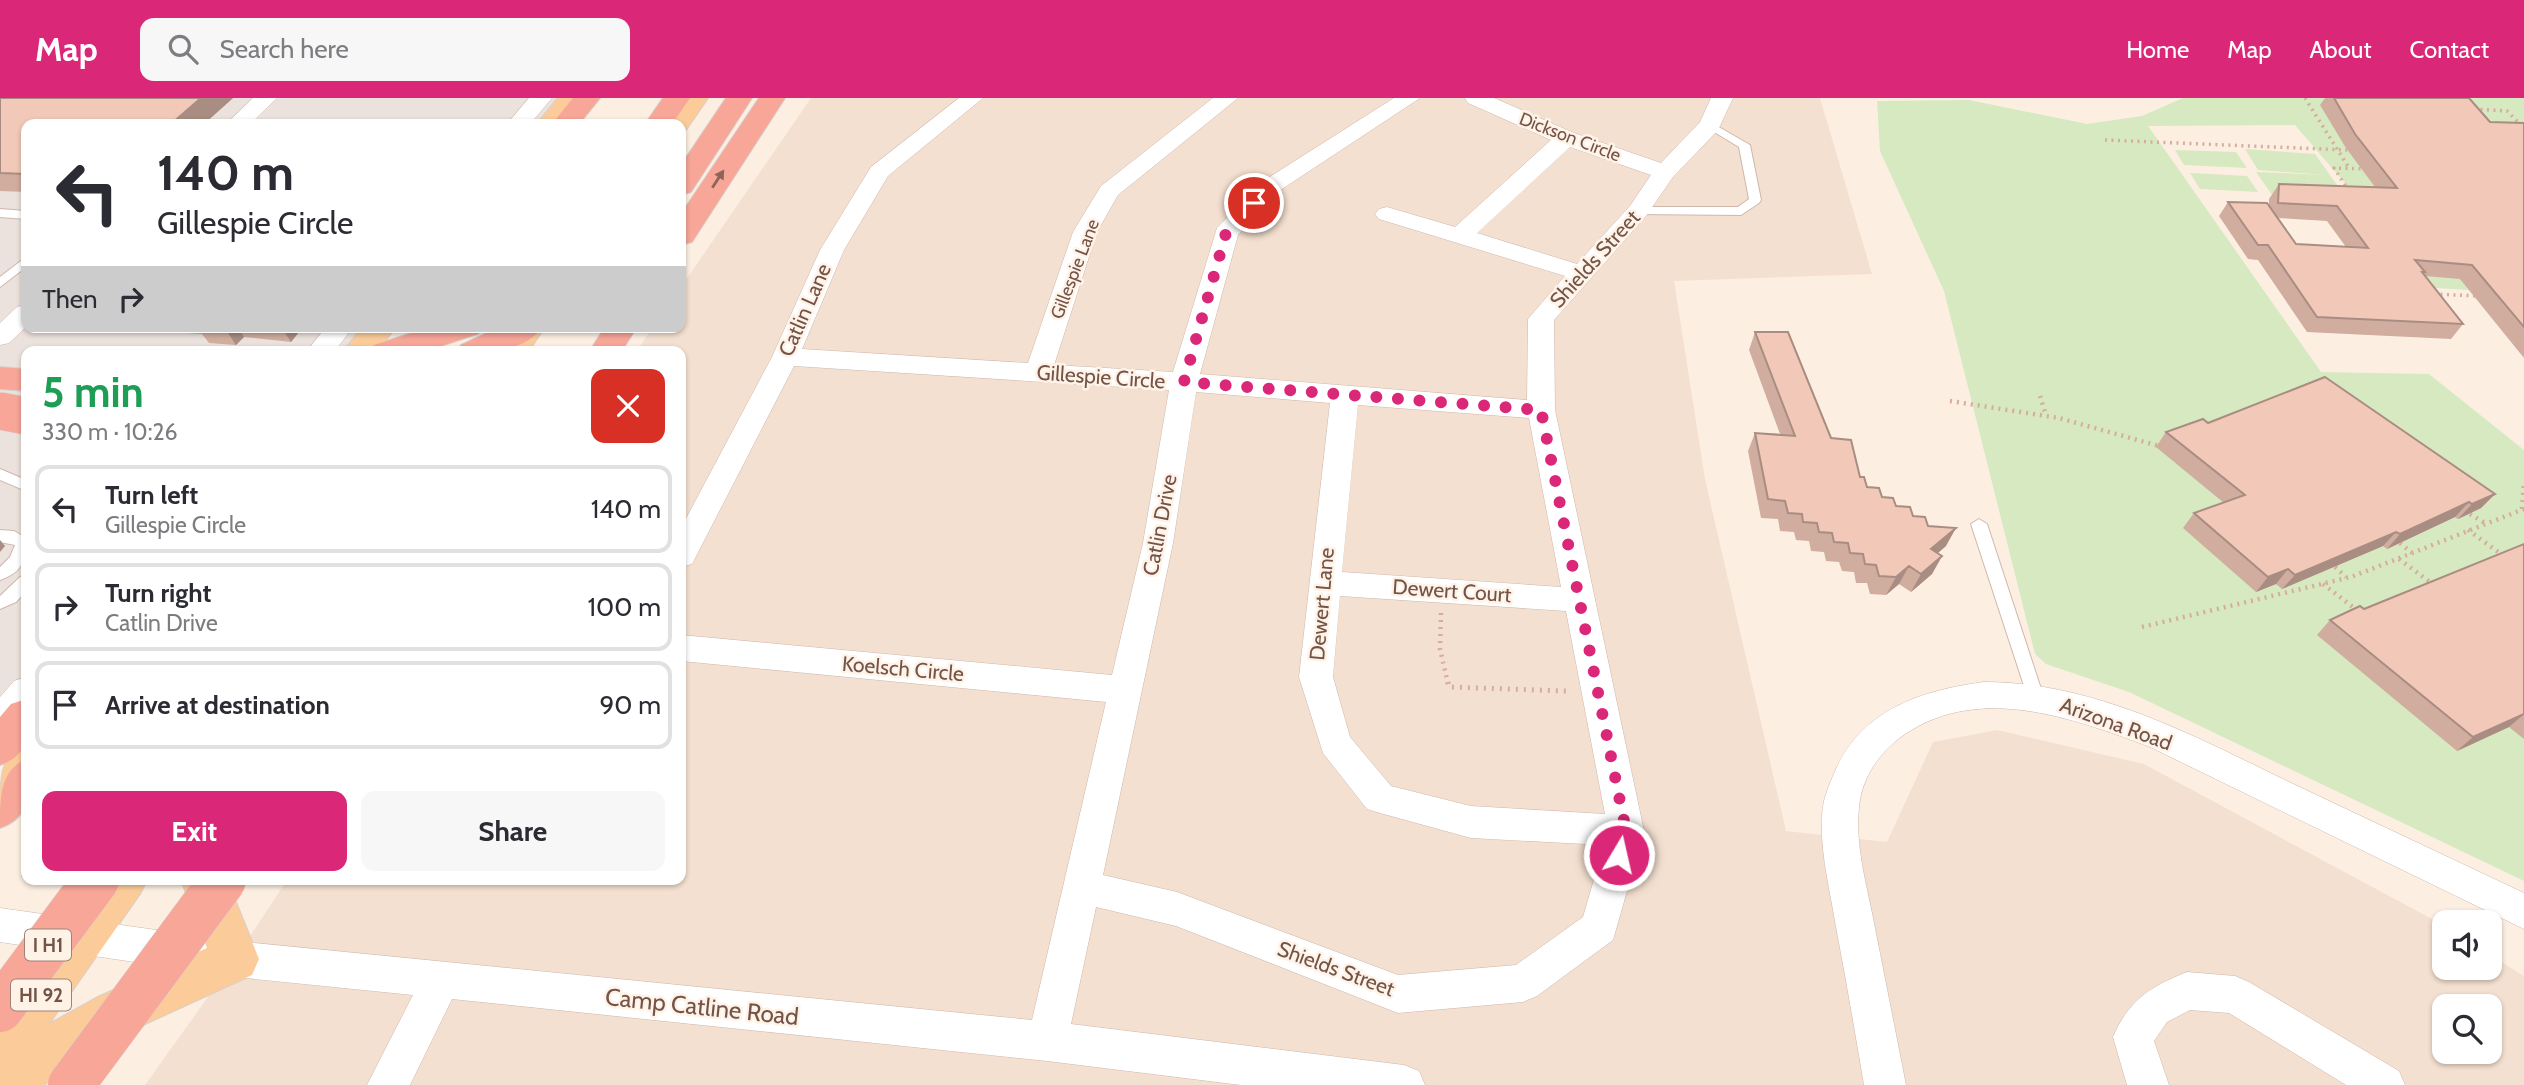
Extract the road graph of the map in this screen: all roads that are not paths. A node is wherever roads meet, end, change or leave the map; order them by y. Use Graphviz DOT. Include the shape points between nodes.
graph roads {
  1 [pos="266,98"];
  2 [pos="541,98"];
  3 [pos="572,98"];
  4 [pos="587,98"];
  5 [pos="677,98"];
  6 [pos="695,98"];
  7 [pos="739,98"];
  8 [pos="772,98"];
  9 [pos="972,98"];
  10 [pos="1227,98"];
  11 [pos="1409,98"];
  12 [pos="1476,98"];
  13 [pos="1716,112"];
  14 [pos="243,119"];
  15 [pos="522,119"];
  16 [pos="554,119"];
  17 [pos="569,119"];
  18 [pos="662,119"];
  19 [pos="680,119"];
  20 [pos="1566,138"];
  21 [pos="1665,172"];
  22 [pos="686,178"];
  23 [pos="1639,211"];
  24 [pos="0,213"];
  25 [pos="1387,214"];
  26 [pos="21,215"];
  27 [pos="686,228"];
  28 [pos="1460,236"];
  29 [pos="21,265"];
  30 [pos="1581,273"];
  31 [pos="0,283"];
  32 [pos="21,318"];
  33 [pos="448,333"];
  34 [pos="515,333"];
  35 [pos="0,337"];
  36 [pos="405,346"];
  37 [pos="486,346"];
  38 [pos="0,357"];
  39 [pos="785,357"];
  40 [pos="21,359"];
  41 [pos="1038,373"];
  42 [pos="0,377"];
  43 [pos="21,379"];
  44 [pos="1184,382"];
  45 [pos="0,384"];
  46 [pos="21,386"];
  47 [pos="1345,395"];
  48 [pos="21,403"];
  49 [pos="1541,410"];
  50 [pos="0,411"];
  51 [pos="21,415"];
  52 [pos="0,422"];
  53 [pos="0,474"];
  54 [pos="21,484"];
  55 [pos="1979,524"];
  56 [pos="0,536"];
  57 [pos="21,542"];
  58 [pos="686,546"];
  59 [pos="21,554"];
  60 [pos="0,575"];
  61 [pos="1324,583"];
  62 [pos="21,586"];
  63 [pos="1580,600"];
  64 [pos="0,603"];
  65 [pos="686,648"];
  66 [pos="1125,690"];
  67 [pos="21,696"];
  68 [pos="2036,698"];
  69 [pos="0,720"];
  70 [pos="21,722"];
  71 [pos="0,747"];
  72 [pos="21,767"];
  73 [pos="21,783"];
  74 [pos="0,793"];
  75 [pos="0,809"];
  76 [pos="1626,831"];
  77 [pos="92,885"];
  78 [pos="120,885"];
  79 [pos="206,885"];
  80 [pos="219,885"];
  81 [pos="1080,887"];
  82 [pos="2524,912"];
  83 [pos="0,925"];
  84 [pos="82,938"];
  85 [pos="235,959"];
  86 [pos="440,981"];
  87 [pos="0,1009"];
  88 [pos="1047,1041"];
  89 [pos="0,1051"];
  90 [pos="4,1085"];
  91 [pos="71,1085"];
  92 [pos="388,1085"];
  93 [pos="1404,1085"];
  94 [pos="1885,1085"];
  95 [pos="2148,1085"];
  96 [pos="2384,1085"];
  1 -- 14 [label="street"];
  2 -- 15 [label="street"];
  3 -- 16 [label="main road"];
  4 -- 17 [label="highway"];
  5 -- 18 [label="highway"];
  6 -- 19 [label="main road"];
  7 -- 22 [label="highway"];
  27 -- 8 [label="highway, one-way"];
  9 -- 39 [label="street, Catlin Lane" via="879,173 832,250"];
  10 -- 41 [label="street, Gillespie Lane" via="1110,191 1085,232"];
  11 -- 44 [label="street, Catlin Drive" via="1268,188 1226,233"];
  12 -- 20 [label="street, Dickson Circle"];
  13 -- 21 [label="street, Shields Street"];
  13 -- 23 [label="lane" via="1744,145 1755,200 1741,211"];
  20 -- 21 [label="street, Dickson Circle"];
  20 -- 28 [label="street"];
  21 -- 23 [label="street, Shields Street"];
  23 -- 30 [label="street, Shields Street"];
  24 -- 26 [label="lane"];
  25 -- 28 [label="street"];
  28 -- 30 [label="street"];
  29 -- 31 [label="lane"];
  30 -- 49 [label="street, Shields Street" via="1541,319"];
  32 -- 35 [label="street"];
  33 -- 36 [label="highway"];
  34 -- 37 [label="highway"];
  38 -- 40 [label="highway"];
  39 -- 41 [label="street, Gillespie Circle"];
  39 -- 58 [label="street, Catlin Lane"];
  41 -- 44 [label="street, Gillespie Circle"];
  42 -- 43 [label="highway"];
  44 -- 47 [label="street, Gillespie Circle"];
  44 -- 66 [label="street, Catlin Drive" via="1158,543"];
  45 -- 46 [label="street"];
  47 -- 49 [label="street, Gillespie Circle"];
  47 -- 61 [label="street, Dewert Lane"];
  48 -- 52 [label="lane"];
  49 -- 63 [label="street, Shields Street"];
  50 -- 51 [label="highway, bridge"];
  53 -- 54 [label="lane"];
  55 -- 68 [label="lane"];
  56 -- 57 [label="lane"];
  59 -- 60 [label="lane"];
  61 -- 63 [label="street, Dewert Court"];
  61 -- 76 [label="street, Dewert Lane" via="1316,677 1335,743 1380,798 1471,822"];
  62 -- 64 [label="lane"];
  63 -- 76 [label="street, Shields Street"];
  65 -- 66 [label="street, Koelsch Circle"];
  66 -- 81 [label="street, Catlin Drive"];
  67 -- 69 [label="street"];
  68 -- 82 [label="street, Arizona Road" via="2084,708 2162,737"];
  68 -- 94 [label="street, Arizona Road" via="1976,695 1915,710 1890,724 1853,765 1839,822 1842,853"];
  70 -- 71 [label="highway"];
  72 -- 74 [label="main road"];
  73 -- 75 [label="highway"];
  76 -- 81 [label="street, Shields Street" via="1599,929 1523,983 1398,994 1177,909"];
  77 -- 87 [label="highway, I H1, bridge"];
  78 -- 84 [label="main road, HI 92"];
  79 -- 85 [label="main road"];
  80 -- 91 [label="highway, bridge"];
  81 -- 88 [label="street, Catlin Drive"];
  83 -- 84 [label="street, Camp Catline Road"];
  84 -- 85 [label="street, Camp Catline Road"];
  84 -- 89 [label="main road, HI 92"];
  85 -- 86 [label="street, Camp Catline Road"];
  85 -- 90 [label="main road" via="108,1014"];
  86 -- 88 [label="street, Camp Catline Road"];
  86 -- 92 [label="street"];
  88 -- 93 [label="street, Camp Catline Road"];
  95 -- 96 [label="street" via="2133,1037 2153,1009 2187,991 2235,995"];
}
